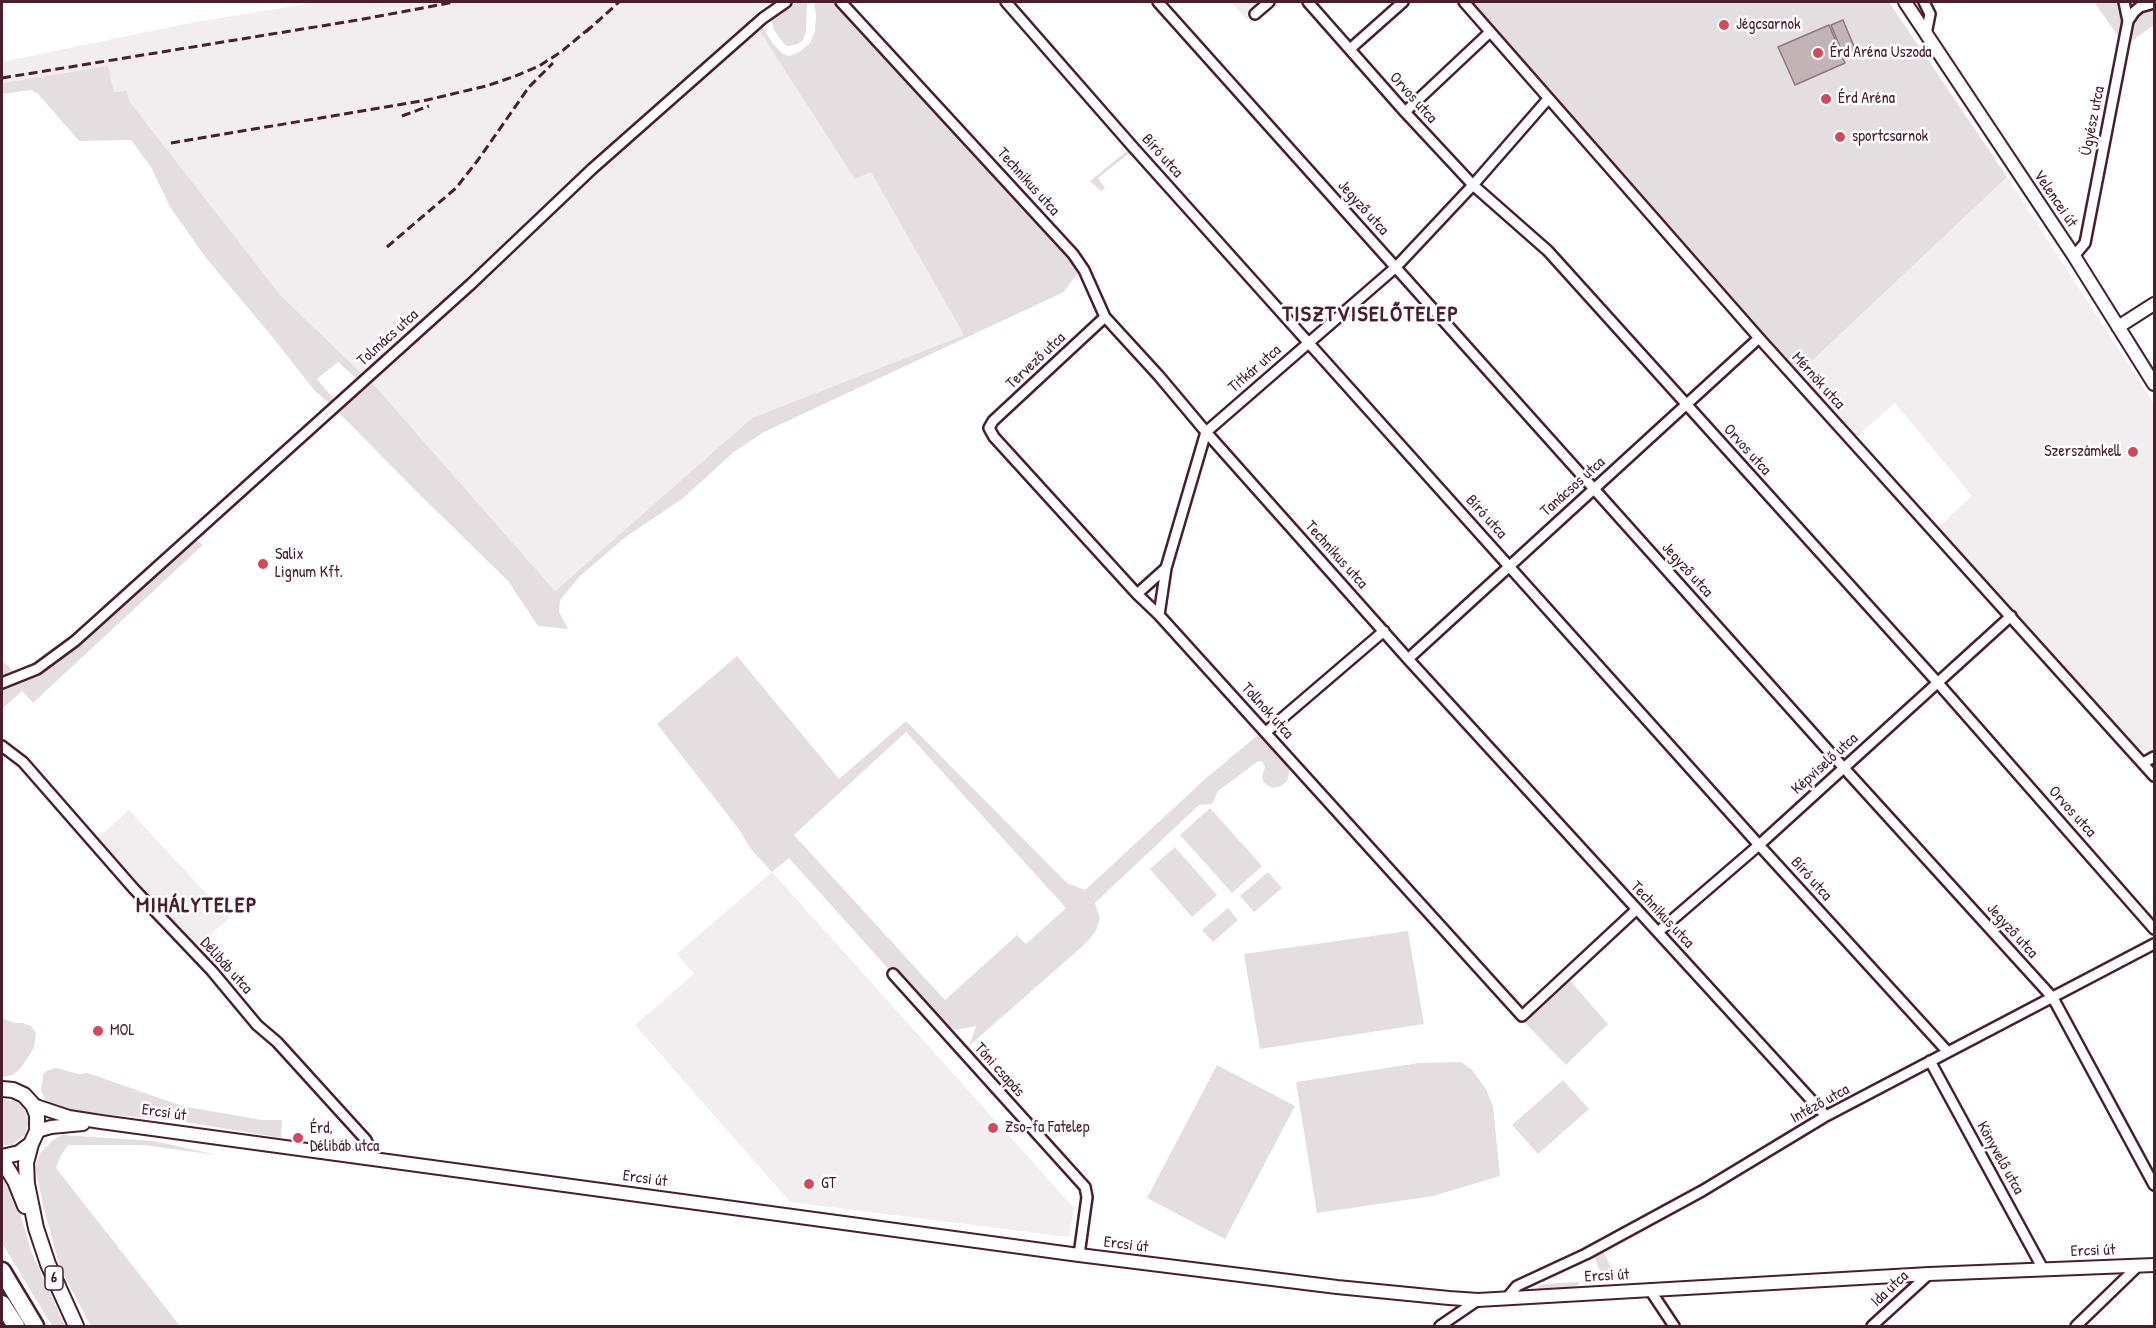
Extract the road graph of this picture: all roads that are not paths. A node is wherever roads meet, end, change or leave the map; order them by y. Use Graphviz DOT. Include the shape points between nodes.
graph roads {
  1 [pos="786,2"];
  2 [pos="842,2"];
  3 [pos="1006,2"];
  4 [pos="1158,2"];
  5 [pos="1269,2"];
  6 [pos="1308,2"];
  7 [pos="1403,2"];
  8 [pos="1464,2"];
  9 [pos="1905,2"];
  10 [pos="1924,2"];
  11 [pos="2124,2"];
  12 [pos="2154,3"];
  13 [pos="1255,14"];
  14 [pos="2128,21"];
  15 [pos="1490,32"];
  16 [pos="1926,34"];
  17 [pos="1350,49"];
  18 [pos="1548,99"];
  19 [pos="1405,112"];
  20 [pos="1473,184"];
  21 [pos="2074,256"];
  22 [pos="1396,267"];
  23 [pos="2154,304"];
  24 [pos="1105,317"];
  25 [pos="2118,327"];
  26 [pos="1759,338"];
  27 [pos="1310,342"];
  28 [pos="2154,384"];
  29 [pos="1686,405"];
  30 [pos="989,428"];
  31 [pos="1206,432"];
  32 [pos="1594,489"];
  33 [pos="1509,566"];
  34 [pos="1166,568"];
  35 [pos="1137,594"];
  36 [pos="1159,615"];
  37 [pos="2011,616"];
  38 [pos="1384,631"];
  39 [pos="1408,659"];
  40 [pos="2,683"];
  41 [pos="1938,683"];
  42 [pos="1266,732"];
  43 [pos="2,746"];
  44 [pos="2154,757"];
  45 [pos="2143,763"];
  46 [pos="1843,767"];
  47 [pos="2154,776"];
  48 [pos="1759,845"];
  49 [pos="1637,909"];
  50 [pos="2154,928"];
  51 [pos="1658,932"];
  52 [pos="2154,944"];
  53 [pos="892,974"];
  54 [pos="2054,998"];
  55 [pos="1947,1051"];
  56 [pos="1930,1061"];
  57 [pos="2,1089"];
  58 [pos="33,1105"];
  59 [pos="1826,1116"];
  60 [pos="101,1122"];
  61 [pos="34,1137"];
  62 [pos="2,1158"];
  63 [pos="370,1158"];
  64 [pos="2154,1185"];
  65 [pos="36,1228"];
  66 [pos="1079,1256"];
  67 [pos="2154,1265"];
  68 [pos="2138,1266"];
  69 [pos="2043,1269"];
  70 [pos="2,1270"];
  71 [pos="1929,1274"];
  72 [pos="1650,1290"];
  73 [pos="1507,1298"];
  74 [pos="1479,1300"];
  75 [pos="2,1304"];
  76 [pos="16,1326"];
  77 [pos="35,1326"];
  78 [pos="76,1326"];
  79 [pos="1440,1326"];
  80 [pos="1674,1326"];
  81 [pos="1872,1326"];
  82 [pos="2076,1326"];
  1 -- 40 [label="street, Tolmács utca" via="592,169 471,284 75,641 37,669"];
  2 -- 24 [label="street, Technikus utca" via="1073,254"];
  3 -- 27 [label="street, Bíró utca"];
  4 -- 22 [label="street, Jegyző utca"];
  5 -- 13 [label="street"];
  6 -- 17 [label="street, Orvos utca"];
  7 -- 17 [label="street"];
  8 -- 15 [label="street, Mérnök utca"];
  9 -- 16 [label="main road, Velencei út"];
  10 -- 16 [label="street" via="1930,14"];
  11 -- 14 [label="street"];
  12 -- 14 [label="street" via="2140,7"];
  14 -- 21 [label="street, Ügyész utca" via="2085,243"];
  15 -- 18 [label="street, Mérnök utca"];
  15 -- 19 [label="street"];
  16 -- 21 [label="main road, Velencei út"];
  17 -- 19 [label="street, Orvos utca"];
  18 -- 20 [label="street, Titkár utca"];
  18 -- 26 [label="street, Mérnök utca"];
  19 -- 20 [label="street, Orvos utca"];
  20 -- 22 [label="street, Titkár utca"];
  20 -- 29 [label="street, Orvos utca" via="1548,251"];
  21 -- 25 [label="main road, Velencei út"];
  22 -- 27 [label="street, Titkár utca"];
  22 -- 32 [label="street, Jegyző utca"];
  23 -- 25 [label="main road"];
  24 -- 30 [label="street, Tervező utca" via="993,420"];
  24 -- 31 [label="street, Technikus utca"];
  25 -- 28 [label="main road, Velencei út"];
  26 -- 29 [label="street, Tanácsos utca"];
  26 -- 37 [label="street, Mérnök utca"];
  27 -- 31 [label="street, Titkár utca"];
  27 -- 33 [label="street, Bíró utca"];
  29 -- 32 [label="street, Tanácsos utca"];
  29 -- 41 [label="street, Orvos utca"];
  30 -- 35 [label="street, Tollnok utca"];
  31 -- 34 [label="street"];
  31 -- 38 [label="street, Technikus utca"];
  32 -- 33 [label="street, Tanácsos utca"];
  32 -- 46 [label="street, Jegyző utca"];
  33 -- 39 [label="street, Tanácsos utca"];
  33 -- 48 [label="street, Bíró utca"];
  34 -- 35 [label="street"];
  34 -- 36 [label="street"];
  35 -- 36 [label="street, Tollnok utca"];
  36 -- 42 [label="street, Tollnok utca"];
  37 -- 41 [label="street, Képviselő utca"];
  37 -- 45 [label="street, Mérnök utca"];
  38 -- 39 [label="street, Technikus utca"];
  38 -- 42 [label="street"];
  39 -- 49 [label="street, Technikus utca"];
  41 -- 46 [label="street, Képviselő utca"];
  41 -- 50 [label="street, Orvos utca"];
  42 -- 49 [label="street, Tollnok utca" via="1522,1016"];
  43 -- 63 [label="street, Délibáb utca" via="23,762 134,889 366,1140"];
  44 -- 45 [label="street"];
  45 -- 47 [label="street, Mérnök utca"];
  46 -- 48 [label="street, Képviselő utca"];
  46 -- 54 [label="street, Jegyző utca"];
  48 -- 51 [label="street, Képviselő utca"];
  48 -- 55 [label="street, Bíró utca"];
  49 -- 51 [label="street, Technikus utca"];
  51 -- 59 [label="street, Technikus utca"];
  52 -- 54 [label="street, Intéző utca"];
  53 -- 66 [label="street, Tóni csapás" via="1084,1186 1087,1197"];
  54 -- 55 [label="street, Intéző utca"];
  54 -- 64 [label="street, Jegyző utca"];
  55 -- 56 [label="street, Intéző utca"];
  56 -- 59 [label="street, Intéző utca"];
  56 -- 69 [label="street, Könyvelő utca"];
  57 -- 58 [label="main road" via="18,1092"];
  58 -- 60 [label="main road, Ercsi út"];
  58 -- 61 [label="main road, 6" via="37,1115"];
  59 -- 73 [label="street, Intéző utca" via="1702,1191 1518,1286"];
  60 -- 61 [label="main road, Ercsi út" via="51,1127"];
  60 -- 63 [label="main road, Ercsi út"];
  61 -- 62 [label="main road, 6" via="19,1154"];
  61 -- 65 [label="main road, 6" via="26,1163"];
  62 -- 65 [label="main road, 6"];
  63 -- 66 [label="main road, Ercsi út"];
  65 -- 78 [label="main road, 6"];
  66 -- 74 [label="main road, Ercsi út"];
  67 -- 68 [label="main road, Ercsi út"];
  68 -- 69 [label="main road, Ercsi út"];
  68 -- 82 [label="street"];
  69 -- 71 [label="main road, Ercsi út"];
  70 -- 77 [label="highway"];
  71 -- 72 [label="main road, Ercsi út"];
  71 -- 81 [label="street, Ida utca"];
  72 -- 73 [label="main road, Ercsi út"];
  72 -- 80 [label="street"];
  73 -- 74 [label="main road, Ercsi út"];
  74 -- 79 [label="street"];
  75 -- 76 [label="highway"];
}
